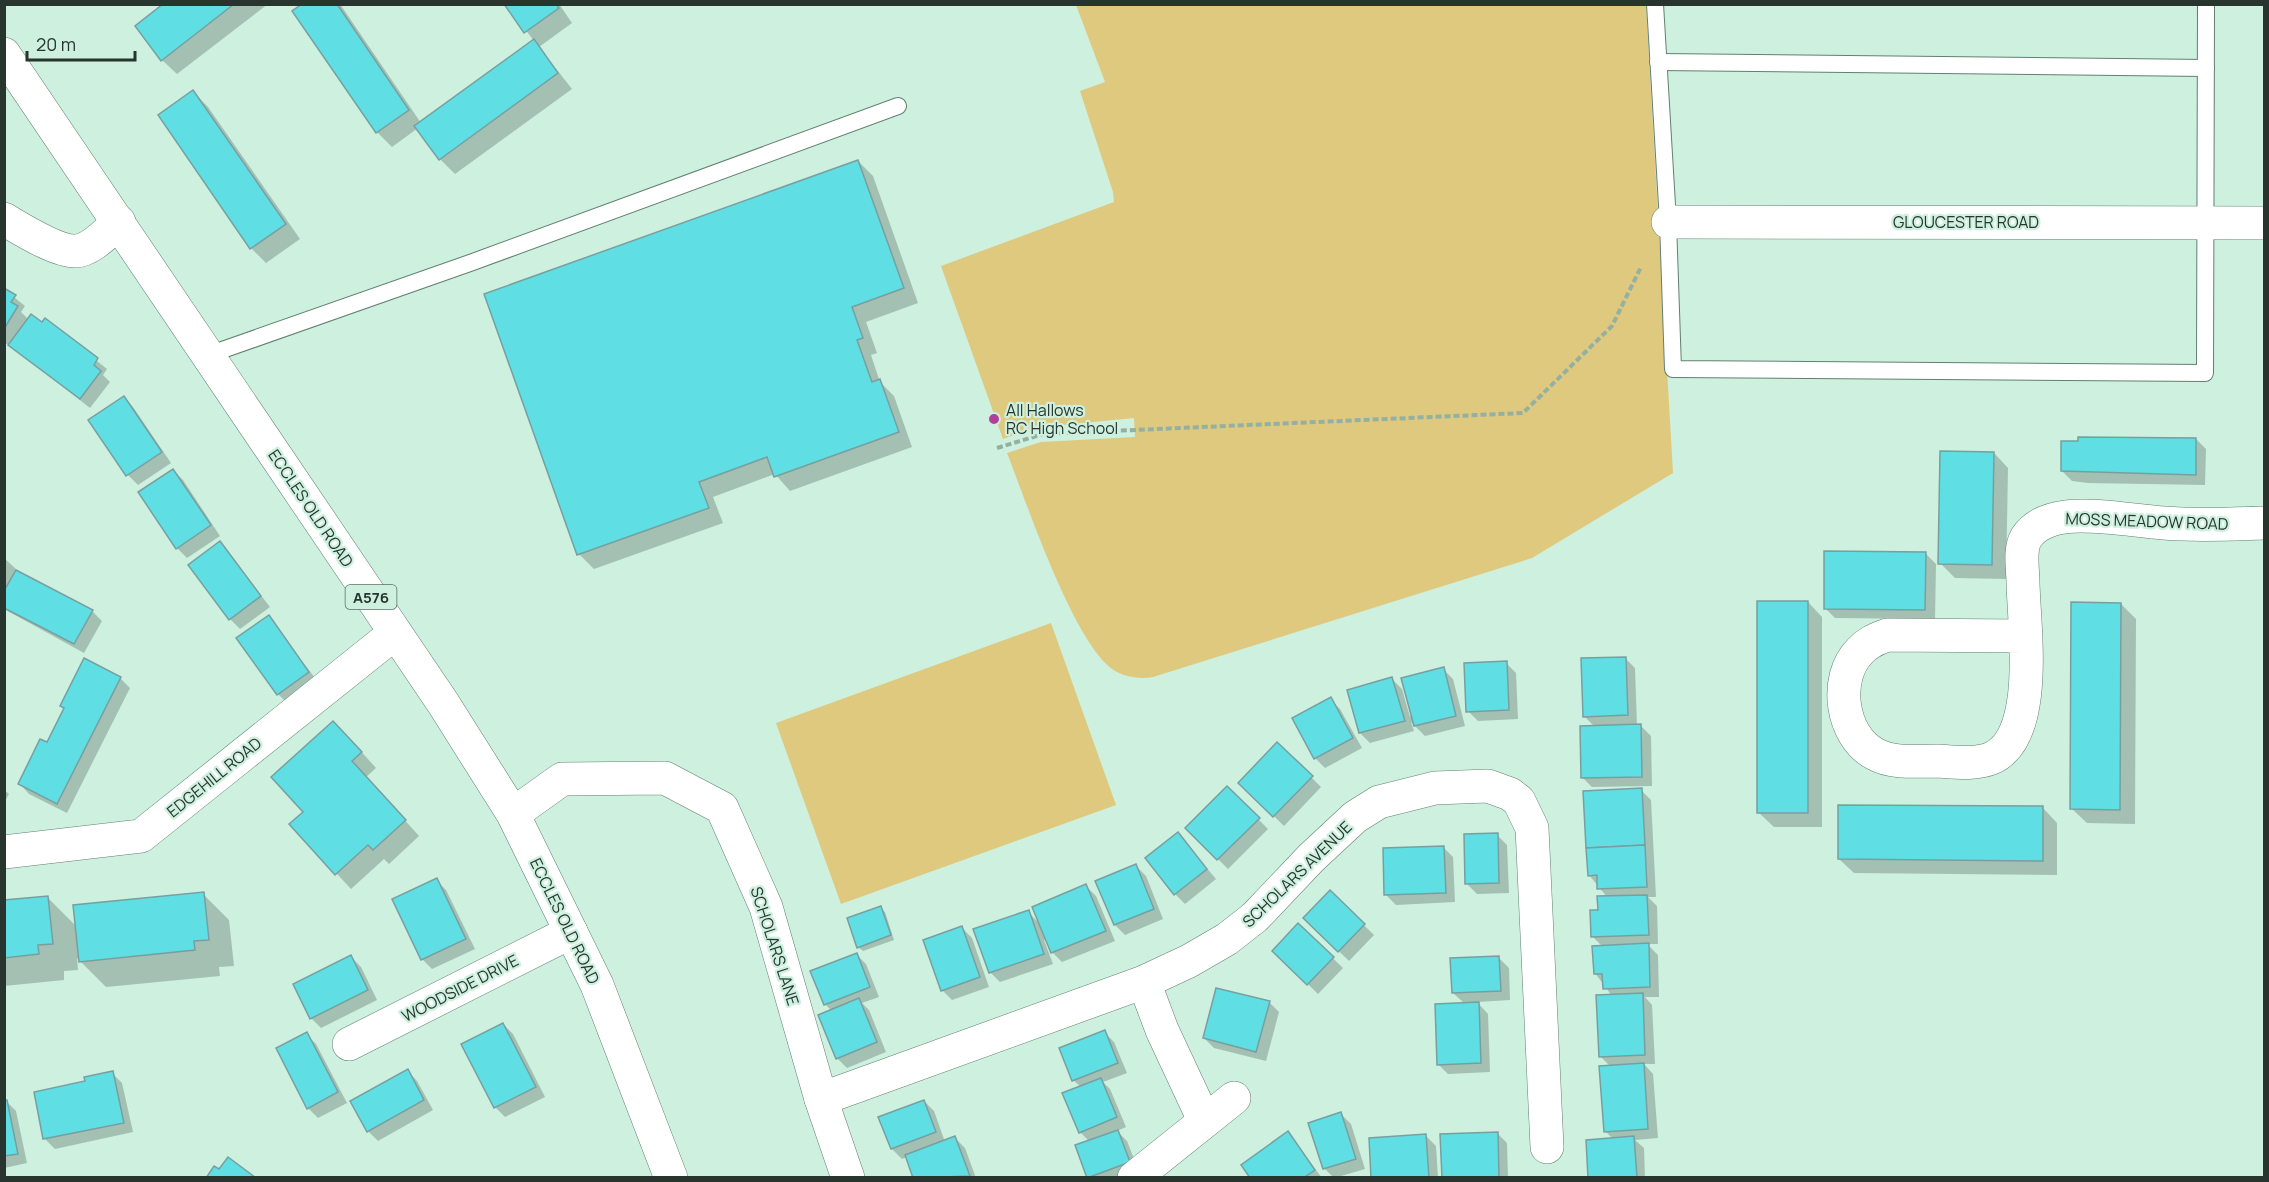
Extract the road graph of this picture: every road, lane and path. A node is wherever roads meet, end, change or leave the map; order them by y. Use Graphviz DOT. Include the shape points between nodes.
graph roads {
  1 [pos="1655,4"];
  2 [pos="2206,4"];
  3 [pos="4,54"];
  4 [pos="1658,62"];
  5 [pos="2206,68"];
  6 [pos="898,106"];
  7 [pos="4,219"];
  8 [pos="119,222"];
  9 [pos="1668,222"];
  10 [pos="2205,222"];
  11 [pos="2265,223"];
  12 [pos="1643,261"];
  13 [pos="208,355"];
  14 [pos="997,448"];
  15 [pos="2265,523"];
  16 [pos="395,633"];
  17 [pos="2025,636"];
  18 [pos="513,814"];
  19 [pos="4,852"];
  20 [pos="571,932"];
  21 [pos="1144,982"];
  22 [pos="349,1044"];
  23 [pos="1234,1098"];
  24 [pos="821,1099"];
  25 [pos="1204,1120"];
  26 [pos="1547,1147"];
  27 [pos="671,1178"];
  28 [pos="848,1178"];
  29 [pos="1134,1178"];
  1 -- 4 [label="lane"];
  2 -- 5 [label="lane"];
  3 -- 8 [label="street, ECCLES OLD ROAD / A576"];
  4 -- 5 [label="lane"];
  4 -- 9 [label="lane"];
  5 -- 10 [label="lane"];
  6 -- 13 [label="lane"];
  7 -- 8 [label="street" via="36,239 76,251 90,246"];
  8 -- 13 [label="street, ECCLES OLD ROAD / A576"];
  9 -- 10 [label="street, GLOUCESTER ROAD"];
  9 -- 10 [label="lane" via="1673,369 2205,373"];
  10 -- 11 [label="street, GLOUCESTER ROAD"];
  12 -- 14 [label="path" via="1612,326 1523,412 1043,434"];
  13 -- 16 [label="street, ECCLES OLD ROAD / A576"];
  15 -- 17 [label="street, MOSS MEADOW ROAD" via="2179,525 2067,516 2040,524 2026,538 2022,554"];
  16 -- 18 [label="street, ECCLES OLD ROAD / A576"];
  16 -- 19 [label="street, EDGEHILL ROAD" via="141,836"];
  17 -- 17 [label="street, MOSS MEADOW ROAD" via="2021,720 2015,735 1992,758 1968,762 1891,760 1863,746 1854,732 1846,716 1849,667 1859,651 1871,642 1887,635"];
  18 -- 20 [label="street, ECCLES OLD ROAD / A576"];
  18 -- 24 [label="street, SCHOLARS LANE" via="562,779 665,778 722,808 766,908"];
  20 -- 22 [label="street, WOODSIDE DRIVE"];
  20 -- 27 [label="street, ECCLES OLD ROAD / A576" via="597,985"];
  21 -- 24 [label="street, SCHOLARS AVENUE"];
  21 -- 25 [label="street"];
  21 -- 26 [label="street, SCHOLARS AVENUE" via="1227,939 1255,917 1355,817 1380,802 1435,788 1499,789 1519,801 1532,828"];
  23 -- 25 [label="street"];
  24 -- 28 [label="street, SCHOLARS LANE"];
  25 -- 29 [label="street"];
}
